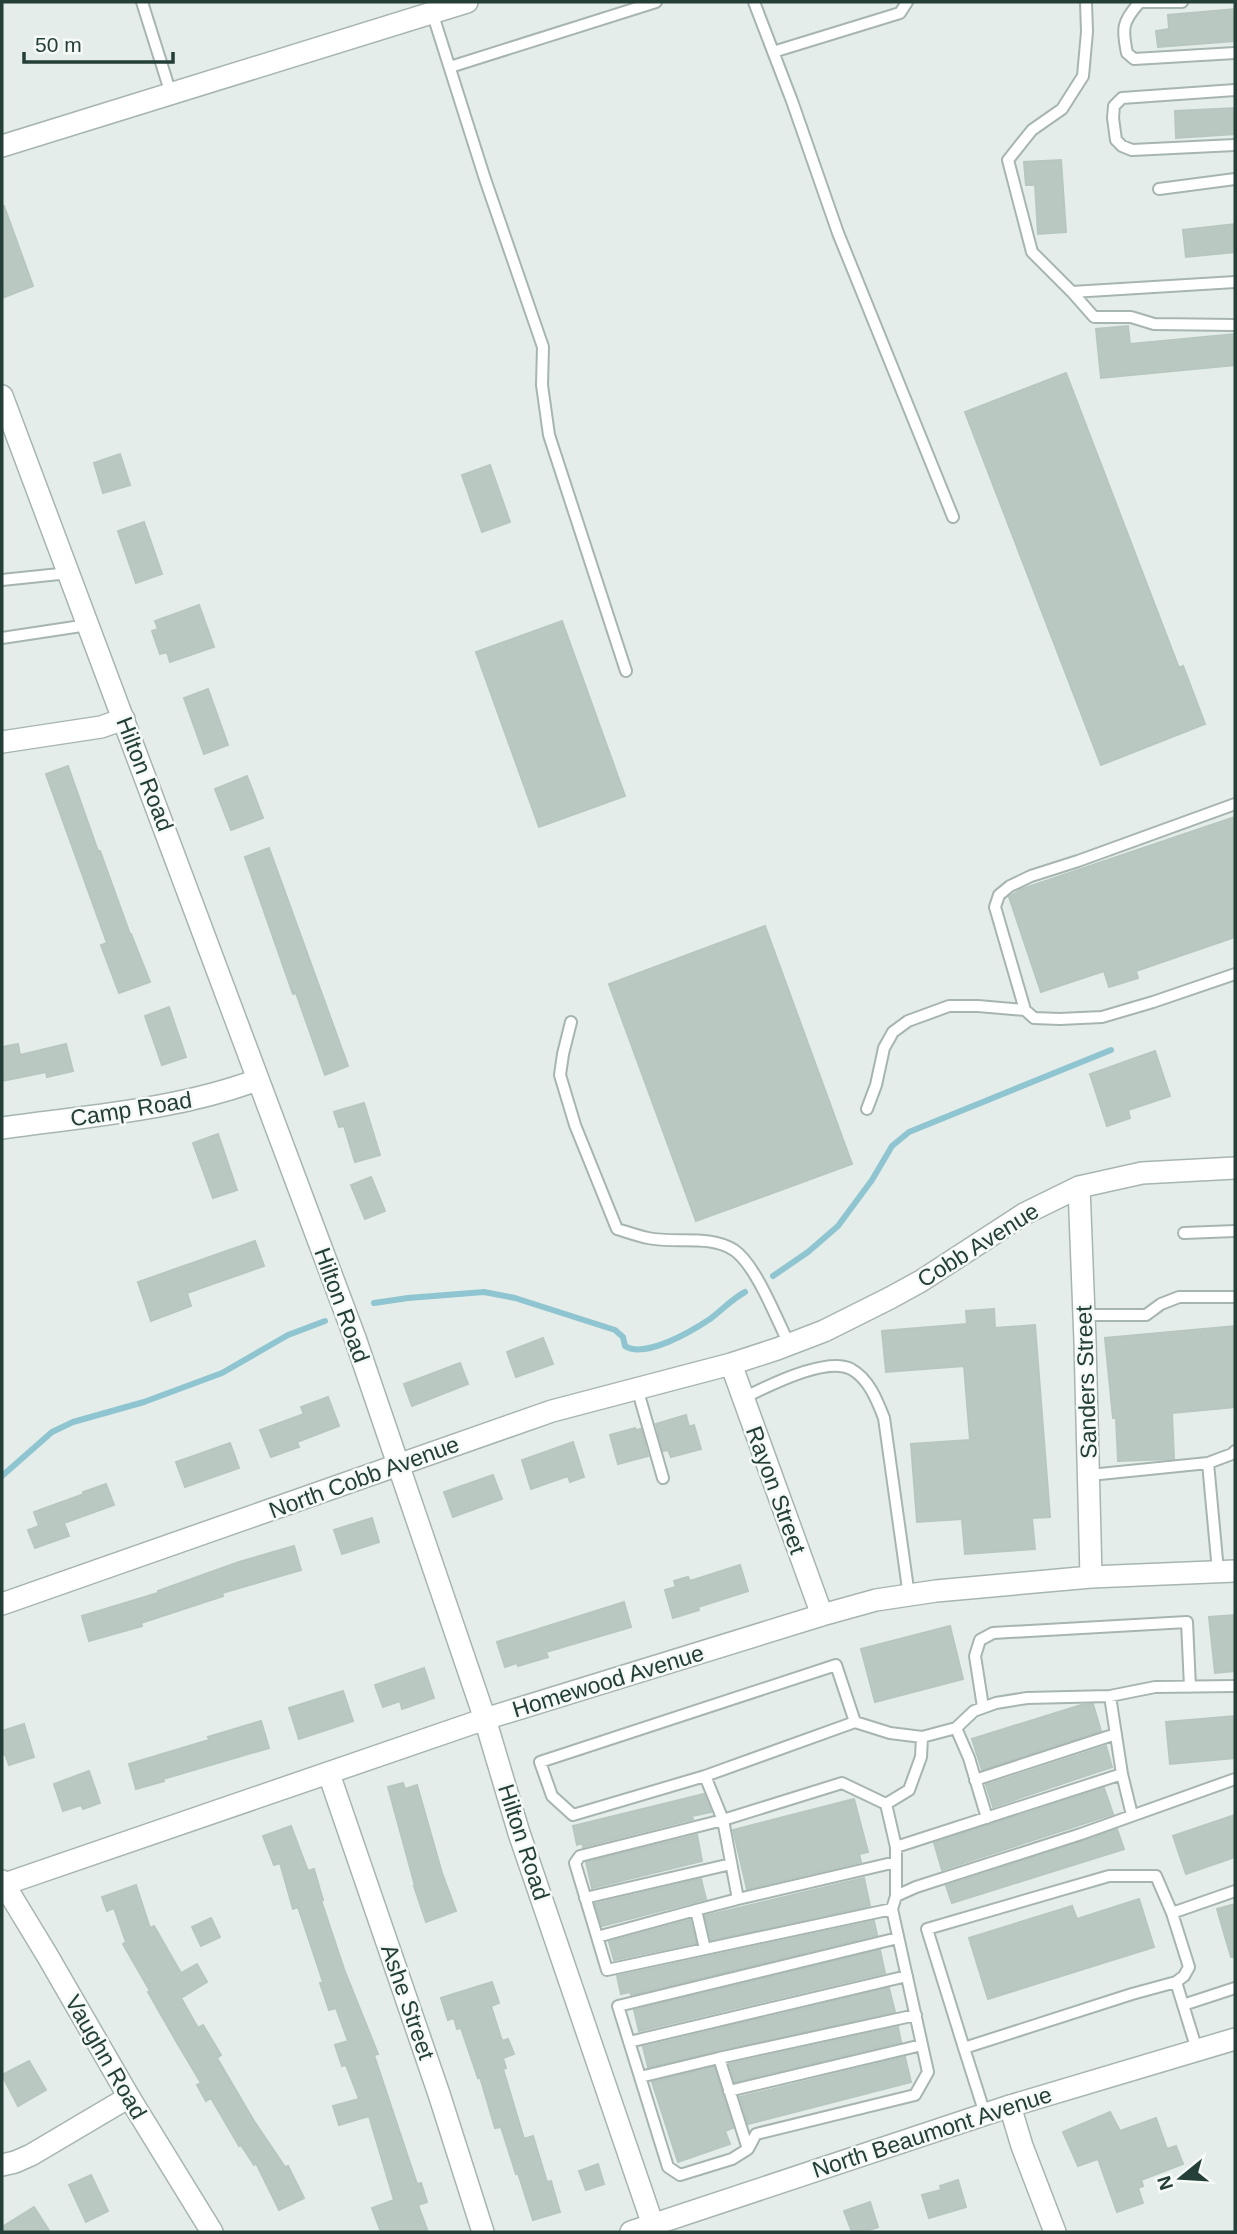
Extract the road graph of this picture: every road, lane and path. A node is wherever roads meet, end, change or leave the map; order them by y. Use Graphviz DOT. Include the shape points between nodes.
graph roads {
  1 [pos="142,2"];
  2 [pos="467,2"];
  3 [pos="656,2"];
  4 [pos="754,2"];
  5 [pos="907,2"];
  6 [pos="1086,2"];
  7 [pos="1138,2"];
  8 [pos="1182,2"];
  9 [pos="432,12"];
  10 [pos="773,52"];
  11 [pos="1235,53"];
  12 [pos="450,67"];
  13 [pos="1235,90"];
  14 [pos="171,94"];
  15 [pos="1235,145"];
  16 [pos="2,146"];
  17 [pos="1235,179"];
  18 [pos="1159,189"];
  19 [pos="1235,282"];
  20 [pos="1072,292"];
  21 [pos="1235,325"];
  22 [pos="2,396"];
  23 [pos="953,517"];
  24 [pos="69,573"];
  25 [pos="2,579"];
  26 [pos="88,625"];
  27 [pos="2,638"];
  28 [pos="626,671"];
  29 [pos="124,719"];
  30 [pos="2,743"];
  31 [pos="1235,804"];
  32 [pos="1235,974"];
  33 [pos="1025,1010"];
  34 [pos="570,1022"];
  35 [pos="257,1080"];
  36 [pos="867,1109"];
  37 [pos="2,1128"];
  38 [pos="1235,1168"];
  39 [pos="1079,1187"];
  40 [pos="1235,1231"];
  41 [pos="1184,1233"];
  42 [pos="1235,1297"];
  43 [pos="1084,1315"];
  44 [pos="789,1344"];
  45 [pos="731,1364"];
  46 [pos="637,1388"];
  47 [pos="742,1399"];
  48 [pos="1234,1453"];
  49 [pos="1208,1463"];
  50 [pos="399,1464"];
  51 [pos="1090,1475"];
  52 [pos="663,1478"];
  53 [pos="1227,1571"];
  54 [pos="1091,1577"];
  55 [pos="909,1596"];
  56 [pos="2,1604"];
  57 [pos="822,1615"];
  58 [pos="1235,1686"];
  59 [pos="1190,1687"];
  60 [pos="1110,1696"];
  61 [pos="983,1707"];
  62 [pos="485,1719"];
  63 [pos="855,1722"];
  64 [pos="956,1728"];
  65 [pos="1116,1734"];
  66 [pos="922,1737"];
  67 [pos="329,1773"];
  68 [pos="1122,1774"];
  69 [pos="705,1776"];
  70 [pos="1235,1779"];
  71 [pos="975,1780"];
  72 [pos="886,1804"];
  73 [pos="1132,1815"];
  74 [pos="988,1818"];
  75 [pos="723,1820"];
  76 [pos="896,1847"];
  77 [pos="897,1861"];
  78 [pos="731,1864"];
  79 [pos="2,1884"];
  80 [pos="1235,1891"];
  81 [pos="897,1896"];
  82 [pos="585,1898"];
  83 [pos="738,1899"];
  84 [pos="892,1909"];
  85 [pos="696,1910"];
  86 [pos="1172,1913"];
  87 [pos="597,1937"];
  88 [pos="898,1938"];
  89 [pos="705,1949"];
  90 [pos="907,1976"];
  91 [pos="1175,1982"];
  92 [pos="1235,1988"];
  93 [pos="1183,2005"];
  94 [pos="916,2015"];
  95 [pos="1235,2039"];
  96 [pos="629,2042"];
  97 [pos="922,2045"];
  98 [pos="964,2048"];
  99 [pos="1197,2050"];
  100 [pos="719,2058"];
  101 [pos="640,2077"];
  102 [pos="729,2091"];
  103 [pos="129,2097"];
  104 [pos="1010,2106"];
  105 [pos="985,2114"];
  106 [pos="748,2149"];
  107 [pos="2,2165"];
  108 [pos="654,2229"];
  109 [pos="212,2232"];
  110 [pos="484,2232"];
  111 [pos="631,2232"];
  112 [pos="1055,2232"];
  1 -- 14 [label="lane"];
  2 -- 9 [label="street"];
  3 -- 12 [label="lane"];
  4 -- 10 [label="lane"];
  5 -- 10 [label="lane" via="900,13"];
  6 -- 20 [label="lane" via="1083,76 1062,110 1032,130 1008,160 1032,252"];
  7 -- 8 [label="lane"];
  7 -- 11 [label="lane" via="1127,16 1123,35 1127,54 1134,59"];
  9 -- 12 [label="lane"];
  9 -- 14 [label="street"];
  10 -- 23 [label="lane" via="838,233"];
  12 -- 28 [label="lane" via="543,347 542,385 549,435"];
  13 -- 15 [label="lane" via="1122,98 1114,106 1113,118 1116,140 1132,150"];
  14 -- 16 [label="street"];
  17 -- 18 [label="lane"];
  19 -- 20 [label="lane"];
  20 -- 21 [label="lane" via="1094,317 1131,317 1154,324"];
  22 -- 24 [label="street, Hilton Road"];
  24 -- 25 [label="lane"];
  24 -- 26 [label="street, Hilton Road"];
  26 -- 27 [label="lane"];
  26 -- 29 [label="street, Hilton Road"];
  29 -- 30 [label="street"];
  29 -- 35 [label="street, Hilton Road"];
  31 -- 33 [label="lane" via="1031,876 999,895 995,906"];
  32 -- 33 [label="lane" via="1102,1017 1034,1018"];
  33 -- 36 [label="lane" via="948,1006 908,1021 892,1032 884,1048"];
  34 -- 44 [label="lane" via="560,1075 617,1228 650,1239 717,1243 734,1250 758,1281"];
  35 -- 37 [label="street, Camp Road" via="221,1094 158,1106"];
  35 -- 50 [label="street, Hilton Road"];
  38 -- 39 [label="street, Cobb Avenue" via="1142,1173"];
  39 -- 43 [label="street, Sanders Street"];
  39 -- 44 [label="street, Cobb Avenue" via="1024,1214 890,1298"];
  40 -- 41 [label="lane"];
  42 -- 43 [label="lane" via="1179,1297 1146,1315"];
  43 -- 51 [label="street, Sanders Street"];
  44 -- 45 [label="street, Cobb Avenue"];
  45 -- 46 [label="street, North Cobb Avenue"];
  45 -- 47 [label="street, Rayon Street"];
  46 -- 50 [label="street, North Cobb Avenue" via="552,1411"];
  46 -- 52 [label="lane"];
  47 -- 55 [label="lane" via="811,1369 842,1366 866,1382 884,1418"];
  47 -- 57 [label="street, Rayon Street"];
  48 -- 49 [label="lane"];
  49 -- 51 [label="lane"];
  49 -- 53 [label="lane"];
  50 -- 56 [label="street, North Cobb Avenue"];
  50 -- 62 [label="street, Hilton Road"];
  51 -- 54 [label="street, Sanders Street"];
  53 -- 54 [label="street, Homewood Avenue"];
  54 -- 55 [label="street, Homewood Avenue"];
  55 -- 57 [label="street, Homewood Avenue"];
  57 -- 62 [label="street, Homewood Avenue"];
  58 -- 59 [label="lane"];
  59 -- 60 [label="lane"];
  59 -- 61 [label="lane" via="1187,1622 993,1633 980,1640 975,1656"];
  60 -- 61 [label="lane" via="1027,1698"];
  60 -- 65 [label="lane"];
  61 -- 64 [label="lane"];
  62 -- 67 [label="street, Homewood Avenue"];
  62 -- 108 [label="street, Hilton Road" via="519,1833"];
  63 -- 66 [label="lane"];
  63 -- 69 [label="lane"];
  63 -- 69 [label="lane" via="836,1665 540,1762 552,1796 573,1815"];
  64 -- 66 [label="lane"];
  64 -- 71 [label="lane"];
  65 -- 68 [label="lane"];
  65 -- 71 [label="lane"];
  66 -- 72 [label="lane" via="921,1757 909,1790"];
  67 -- 79 [label="street, Homewood Avenue"];
  67 -- 110 [label="street, Ashe Street"];
  68 -- 73 [label="lane"];
  68 -- 74 [label="lane"];
  69 -- 75 [label="lane"];
  70 -- 73 [label="lane"];
  71 -- 74 [label="lane"];
  72 -- 75 [label="lane" via="842,1783"];
  72 -- 76 [label="lane"];
  73 -- 81 [label="lane"];
  74 -- 76 [label="lane"];
  75 -- 78 [label="lane"];
  75 -- 82 [label="lane" via="580,1856 575,1863"];
  76 -- 77 [label="lane"];
  77 -- 81 [label="lane"];
  77 -- 83 [label="lane"];
  78 -- 82 [label="lane"];
  78 -- 83 [label="lane"];
  79 -- 103 [label="street, Vaughn Road"];
  80 -- 86 [label="lane"];
  81 -- 84 [label="lane"];
  82 -- 87 [label="lane"];
  83 -- 85 [label="lane"];
  84 -- 88 [label="lane"];
  84 -- 89 [label="lane"];
  85 -- 87 [label="lane"];
  85 -- 89 [label="lane"];
  86 -- 91 [label="lane" via="1189,1966"];
  86 -- 98 [label="lane" via="1156,1876 1109,1876 927,1929"];
  87 -- 89 [label="lane" via="607,1970"];
  88 -- 90 [label="lane"];
  88 -- 96 [label="lane" via="618,2006"];
  90 -- 94 [label="lane"];
  90 -- 96 [label="lane"];
  91 -- 93 [label="lane"];
  91 -- 98 [label="lane"];
  92 -- 93 [label="lane"];
  93 -- 99 [label="lane"];
  94 -- 97 [label="lane"];
  94 -- 100 [label="lane"];
  95 -- 99 [label="street, North Beaumont Avenue"];
  96 -- 101 [label="lane"];
  97 -- 102 [label="lane"];
  97 -- 106 [label="lane" via="928,2072 915,2095 756,2134"];
  98 -- 105 [label="lane"];
  99 -- 104 [label="street, North Beaumont Avenue"];
  100 -- 101 [label="lane"];
  100 -- 102 [label="lane"];
  101 -- 106 [label="lane" via="668,2167 680,2175 732,2159"];
  102 -- 106 [label="lane"];
  103 -- 107 [label="street" via="31,2155"];
  103 -- 109 [label="street, Vaughn Road"];
  104 -- 105 [label="street, North Beaumont Avenue"];
  104 -- 112 [label="street"];
  105 -- 108 [label="street, North Beaumont Avenue"];
  108 -- 111 [label="street, North Beaumont Avenue"];
}
